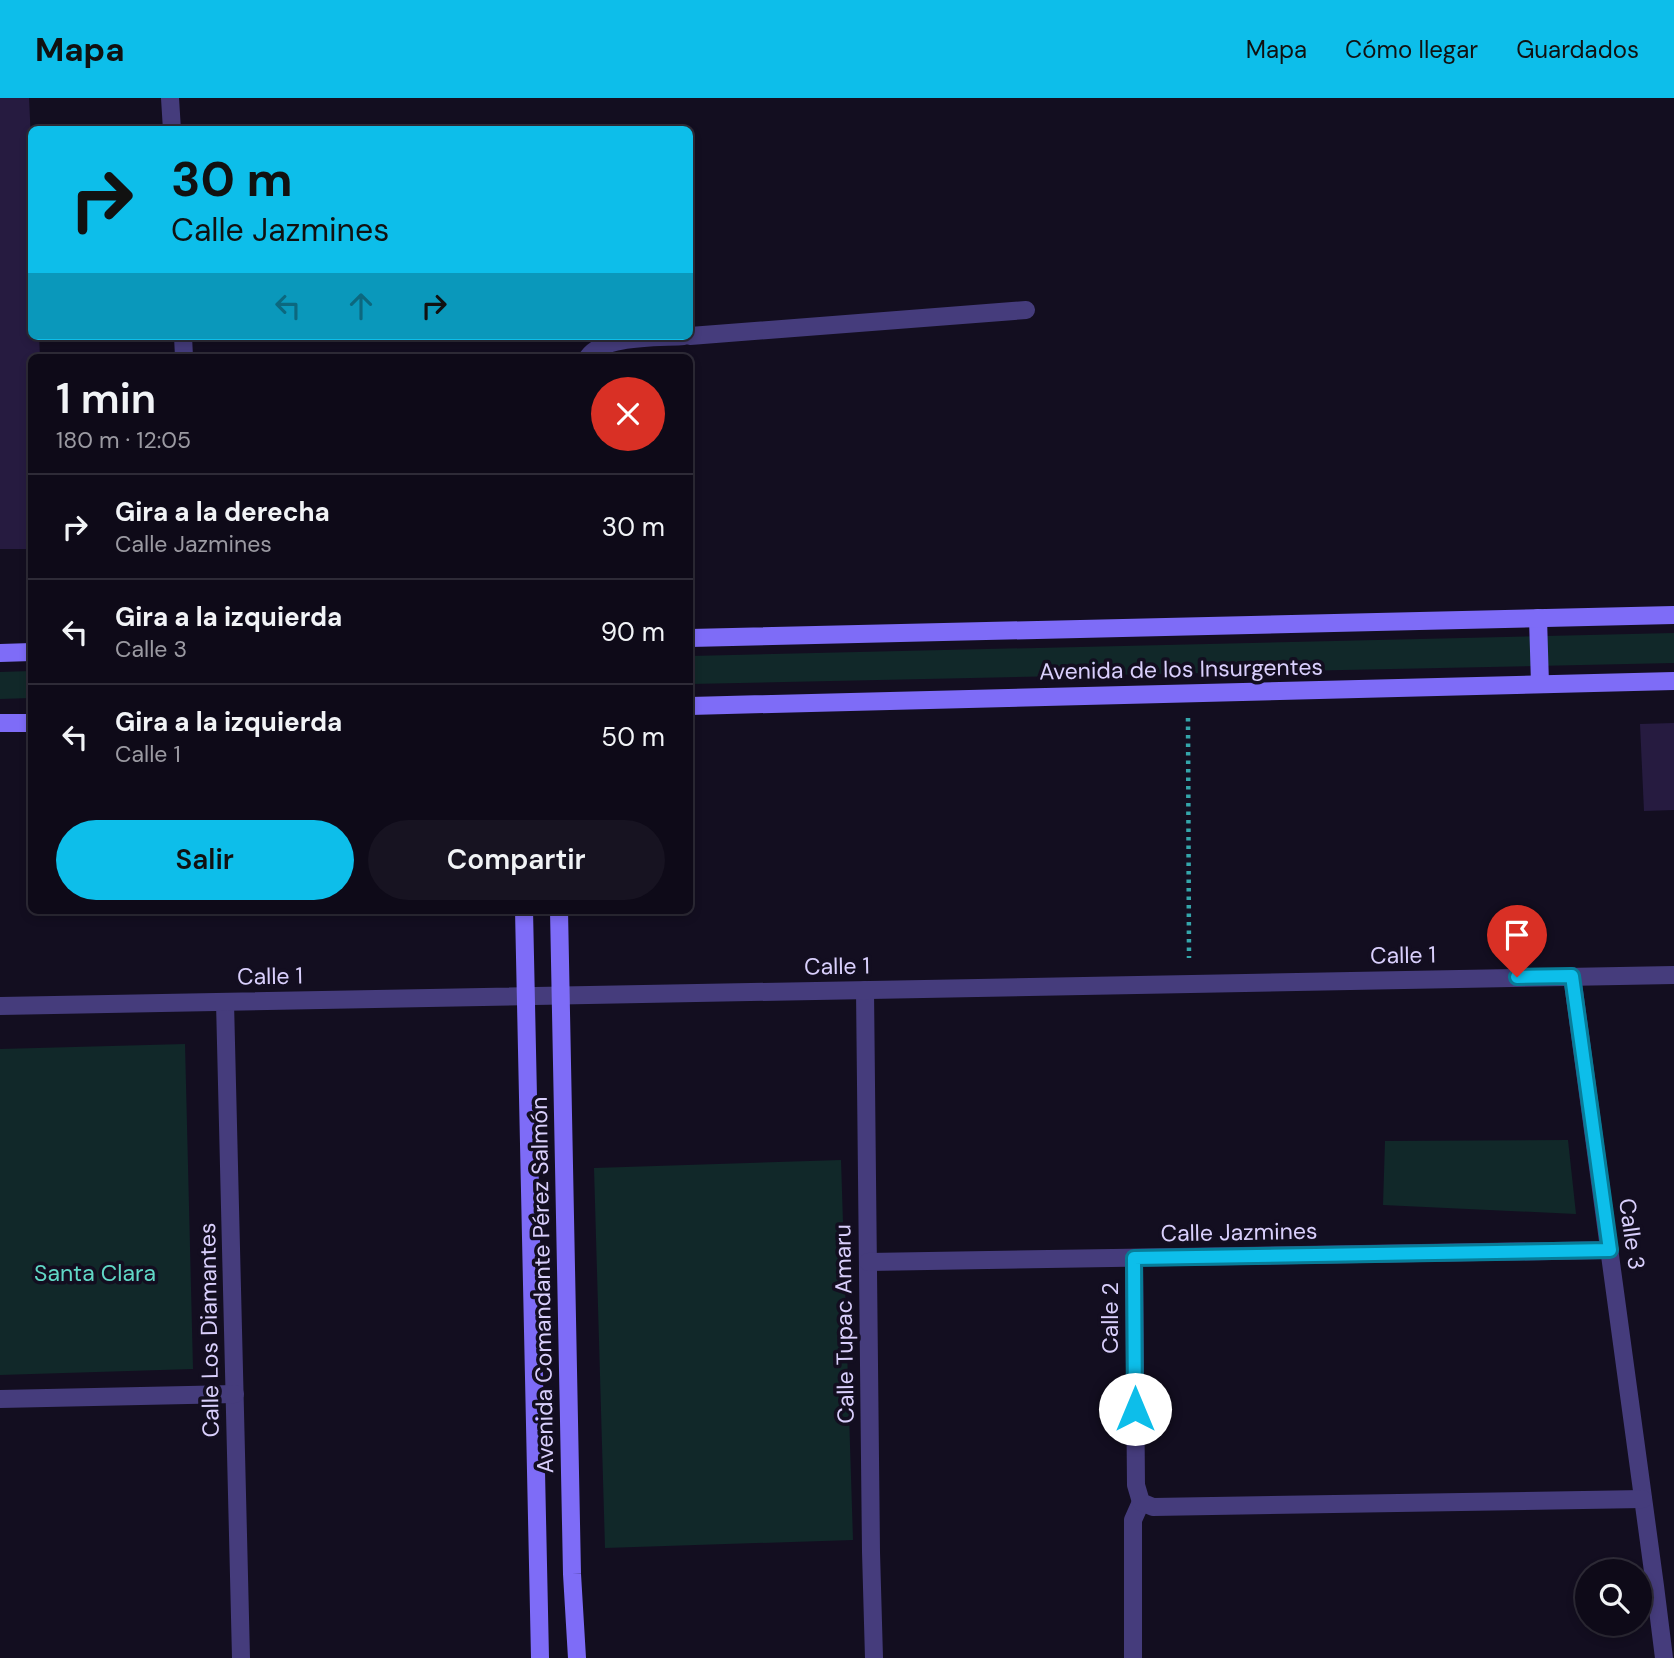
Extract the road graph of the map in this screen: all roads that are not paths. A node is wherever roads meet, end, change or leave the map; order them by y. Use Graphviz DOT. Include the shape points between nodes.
graph roads {
  1 [pos="170,98"];
  2 [pos="172,126"];
  3 [pos="1026,310"];
  4 [pos="693,336"];
  5 [pos="630,340"];
  6 [pos="590,354"];
  7 [pos="1674,615"];
  8 [pos="1538,618"];
  9 [pos="693,638"];
  10 [pos="28,652"];
  11 [pos="0,653"];
  12 [pos="1674,681"];
  13 [pos="1540,684"];
  14 [pos="693,706"];
  15 [pos="0,723"];
  16 [pos="28,723"];
  17 [pos="524,914"];
  18 [pos="559,914"];
  19 [pos="1674,975"];
  20 [pos="1572,976"];
  21 [pos="865,989"];
  22 [pos="561,995"];
  23 [pos="526,996"];
  24 [pos="225,1002"];
  25 [pos="0,1006"];
  26 [pos="1610,1250"];
  27 [pos="1134,1258"];
  28 [pos="868,1262"];
  29 [pos="235,1394"];
  30 [pos="0,1399"];
  31 [pos="1643,1499"];
  32 [pos="1141,1502"];
  33 [pos="241,1658"];
  34 [pos="540,1658"];
  35 [pos="577,1658"];
  36 [pos="874,1658"];
  37 [pos="1133,1658"];
  38 [pos="1664,1658"];
  1 -- 2 [label="street"];
  3 -- 4 [label="street"];
  5 -- 6 [label="street" via="616,341"];
  7 -- 8 [label="main road, Avenida de los Insurgentes"];
  8 -- 9 [label="main road, Avenida de los Insurgentes"];
  8 -- 13 [label="main road"];
  10 -- 11 [label="main road"];
  12 -- 13 [label="main road, Avenida de los Insurgentes"];
  13 -- 14 [label="main road, Avenida de los Insurgentes"];
  15 -- 16 [label="main road"];
  17 -- 23 [label="main road, Avenida Comandante Pérez Salmón"];
  18 -- 22 [label="main road, Avenida Comandante Pérez Salmón"];
  19 -- 20 [label="street, Calle 1"];
  20 -- 21 [label="street, Calle 1"];
  20 -- 26 [label="street, Calle 3"];
  21 -- 22 [label="street, Calle 1"];
  21 -- 28 [label="street, Calle Tupac Amaru"];
  22 -- 23 [label="street, Calle 1"];
  22 -- 35 [label="main road, Avenida Comandante Pérez Salmón"];
  23 -- 24 [label="street, Calle 1"];
  23 -- 34 [label="main road, Avenida Comandante Pérez Salmón"];
  24 -- 25 [label="street, Calle 1"];
  24 -- 29 [label="street, Calle Los Diamantes"];
  26 -- 27 [label="street, Calle Jazmines"];
  26 -- 31 [label="street, Calle 3"];
  27 -- 28 [label="street, Calle Jazmines"];
  27 -- 32 [label="street, Calle 2" via="1136,1485"];
  28 -- 36 [label="street, Calle Tupac Amaru"];
  29 -- 30 [label="street"];
  29 -- 33 [label="street, Calle Los Diamantes"];
  31 -- 32 [label="street" via="1153,1507"];
  31 -- 38 [label="street, Calle 3"];
  32 -- 37 [label="street" via="1133,1520"];
}
